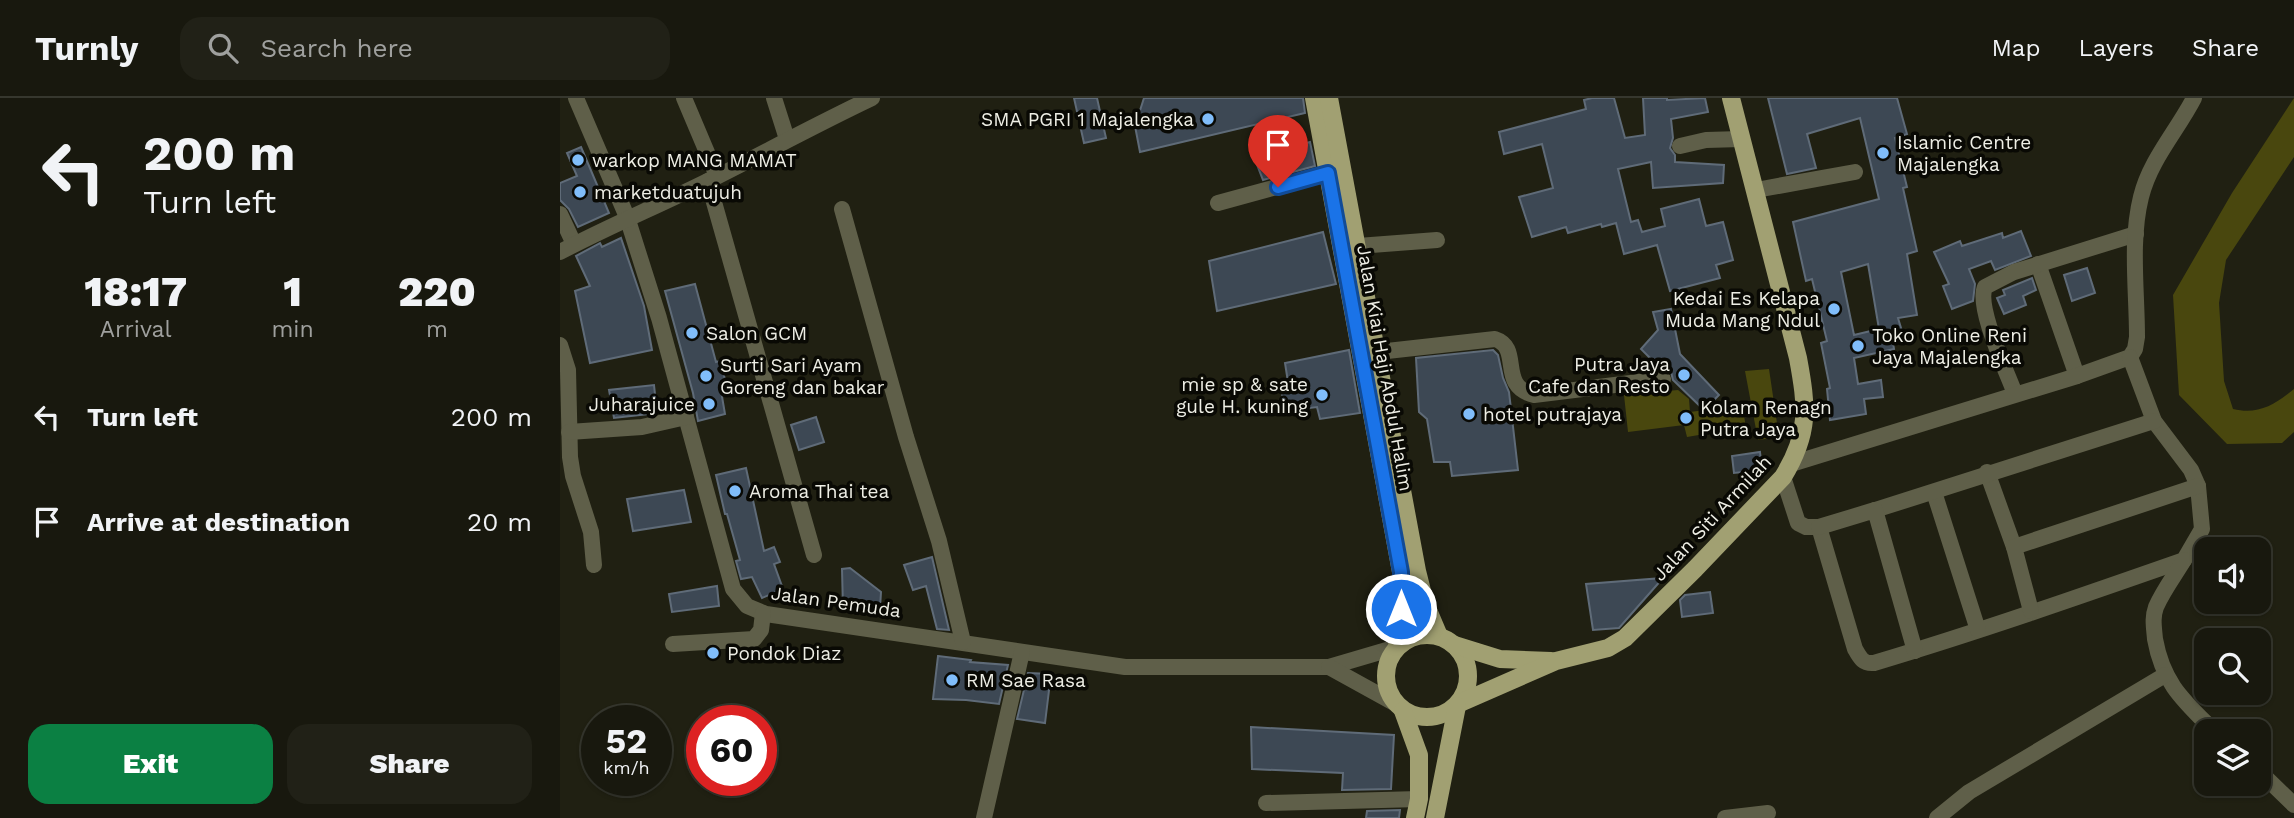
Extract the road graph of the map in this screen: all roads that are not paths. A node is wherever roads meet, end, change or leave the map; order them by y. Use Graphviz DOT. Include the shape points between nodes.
graph roads {
  1 [pos="576,98"];
  2 [pos="684,98"];
  3 [pos="774,98"];
  4 [pos="1314,98"];
  5 [pos="1329,98"];
  6 [pos="1731,98"];
  7 [pos="2194,98"];
  8 [pos="863,100"];
  9 [pos="788,139"];
  10 [pos="1741,139"];
  11 [pos="1680,146"];
  12 [pos="1855,172"];
  13 [pos="1328,173"];
  14 [pos="713,178"];
  15 [pos="1756,190"];
  16 [pos="1218,203"];
  17 [pos="842,209"];
  18 [pos="560,214"];
  19 [pos="627,217"];
  20 [pos="2136,234"];
  21 [pos="1437,240"];
  22 [pos="1358,246"];
  23 [pos="567,248"];
  24 [pos="2038,264"];
  25 [pos="560,345"];
  26 [pos="1378,352"];
  27 [pos="2130,357"];
  28 [pos="2077,376"];
  29 [pos="1663,379"];
  30 [pos="2015,394"];
  31 [pos="686,416"];
  32 [pos="2154,421"];
  33 [pos="569,432"];
  34 [pos="1787,470"];
  35 [pos="1987,472"];
  36 [pos="2198,486"];
  37 [pos="1934,492"];
  38 [pos="1875,510"];
  39 [pos="1819,527"];
  40 [pos="2014,547"];
  41 [pos="814,555"];
  42 [pos="2183,560"];
  43 [pos="594,565"];
  44 [pos="2031,611"];
  45 [pos="762,613"];
  46 [pos="1978,630"];
  47 [pos="1438,636"];
  48 [pos="963,642"];
  49 [pos="673,643"];
  50 [pos="1455,645"];
  51 [pos="1397,647"];
  52 [pos="1915,651"];
  53 [pos="1022,652"];
  54 [pos="1556,661"];
  55 [pos="1329,667"];
  56 [pos="2165,675"];
  57 [pos="1458,704"];
  58 [pos="1400,707"];
  59 [pos="2202,719"];
  60 [pos="2271,783"];
  61 [pos="1419,799"];
  62 [pos="1266,803"];
  63 [pos="2294,805"];
  64 [pos="1768,813"];
  65 [pos="984,818"];
  66 [pos="1415,818"];
  67 [pos="1436,818"];
  68 [pos="1724,818"];
  69 [pos="1937,818"];
  1 -- 19 [label="street, Jalan Pemuda"];
  2 -- 14 [label="street"];
  3 -- 9 [label="street"];
  4 -- 13 [label="main road, Jalan Kiai Haji Abdul Halim"];
  5 -- 22 [label="main road, Jalan Kiai Haji Abdul Halim"];
  6 -- 10 [label="main road, Jalan Siti Armilah"];
  7 -- 20 [label="street" via="2151,172 2141,197"];
  8 -- 9 [label="street"];
  9 -- 14 [label="street"];
  10 -- 11 [label="street"];
  10 -- 15 [label="main road, Jalan Siti Armilah"];
  12 -- 15 [label="street"];
  13 -- 16 [label="street"];
  13 -- 51 [label="main road, Jalan Kiai Haji Abdul Halim" via="1401,572"];
  14 -- 19 [label="street"];
  14 -- 41 [label="street"];
  15 -- 34 [label="main road, Jalan Siti Armilah" via="1806,401 1803,433"];
  17 -- 48 [label="street" via="939,541"];
  18 -- 23 [label="street"];
  19 -- 23 [label="street"];
  19 -- 31 [label="street, Jalan Pemuda"];
  20 -- 24 [label="street"];
  20 -- 27 [label="street" via="2137,337"];
  21 -- 22 [label="street"];
  22 -- 26 [label="main road, Jalan Kiai Haji Abdul Halim"];
  24 -- 28 [label="street"];
  24 -- 30 [label="street" via="1995,281 1982,295"];
  25 -- 33 [label="street" via="568,370"];
  26 -- 29 [label="street" via="1495,339 1509,351 1513,380 1534,395"];
  26 -- 47 [label="main road, Jalan Kiai Haji Abdul Halim" via="1417,571"];
  27 -- 28 [label="street"];
  27 -- 32 [label="street"];
  28 -- 30 [label="street"];
  30 -- 34 [label="street"];
  31 -- 33 [label="street" via="642,428"];
  31 -- 45 [label="street, Jalan Pemuda" via="733,589 747,606"];
  32 -- 35 [label="street"];
  32 -- 36 [label="street"];
  33 -- 43 [label="street" via="573,476 591,532"];
  34 -- 39 [label="street" via="1798,523"];
  34 -- 54 [label="main road, Jalan Siti Armilah" via="1625,638 1608,649"];
  35 -- 37 [label="street"];
  35 -- 40 [label="street"];
  36 -- 40 [label="street"];
  36 -- 42 [label="street" via="2202,529"];
  37 -- 38 [label="street"];
  37 -- 46 [label="street"];
  38 -- 39 [label="street"];
  38 -- 52 [label="street"];
  39 -- 52 [label="street" via="1859,658 1874,663"];
  40 -- 44 [label="street"];
  42 -- 44 [label="street"];
  42 -- 56 [label="street" via="2152,621"];
  44 -- 46 [label="street"];
  45 -- 48 [label="street, Jalan Pemuda"];
  45 -- 49 [label="street" via="761,630 754,639"];
  46 -- 52 [label="street"];
  47 -- 50 [label="main road"];
  47 -- 51 [label="main road" via="1415,636"];
  48 -- 53 [label="street, Jalan Pemuda"];
  50 -- 54 [label="main road" via="1500,659"];
  50 -- 57 [label="main road" via="1469,673"];
  51 -- 55 [label="street"];
  51 -- 58 [label="main road" via="1387,665 1386,686"];
  53 -- 55 [label="street, Jalan Pemuda" via="1125,667"];
  53 -- 65 [label="street"];
  54 -- 57 [label="main road"];
  55 -- 58 [label="street"];
  56 -- 59 [label="street"];
  56 -- 69 [label="street" via="1969,792"];
  57 -- 58 [label="main road" via="1441,716 1422,718"];
  57 -- 67 [label="main road"];
  58 -- 61 [label="main road" via="1419,755"];
  60 -- 63 [label="street"];
  61 -- 62 [label="street"];
  61 -- 66 [label="main road"];
  64 -- 68 [label="street"];
}
